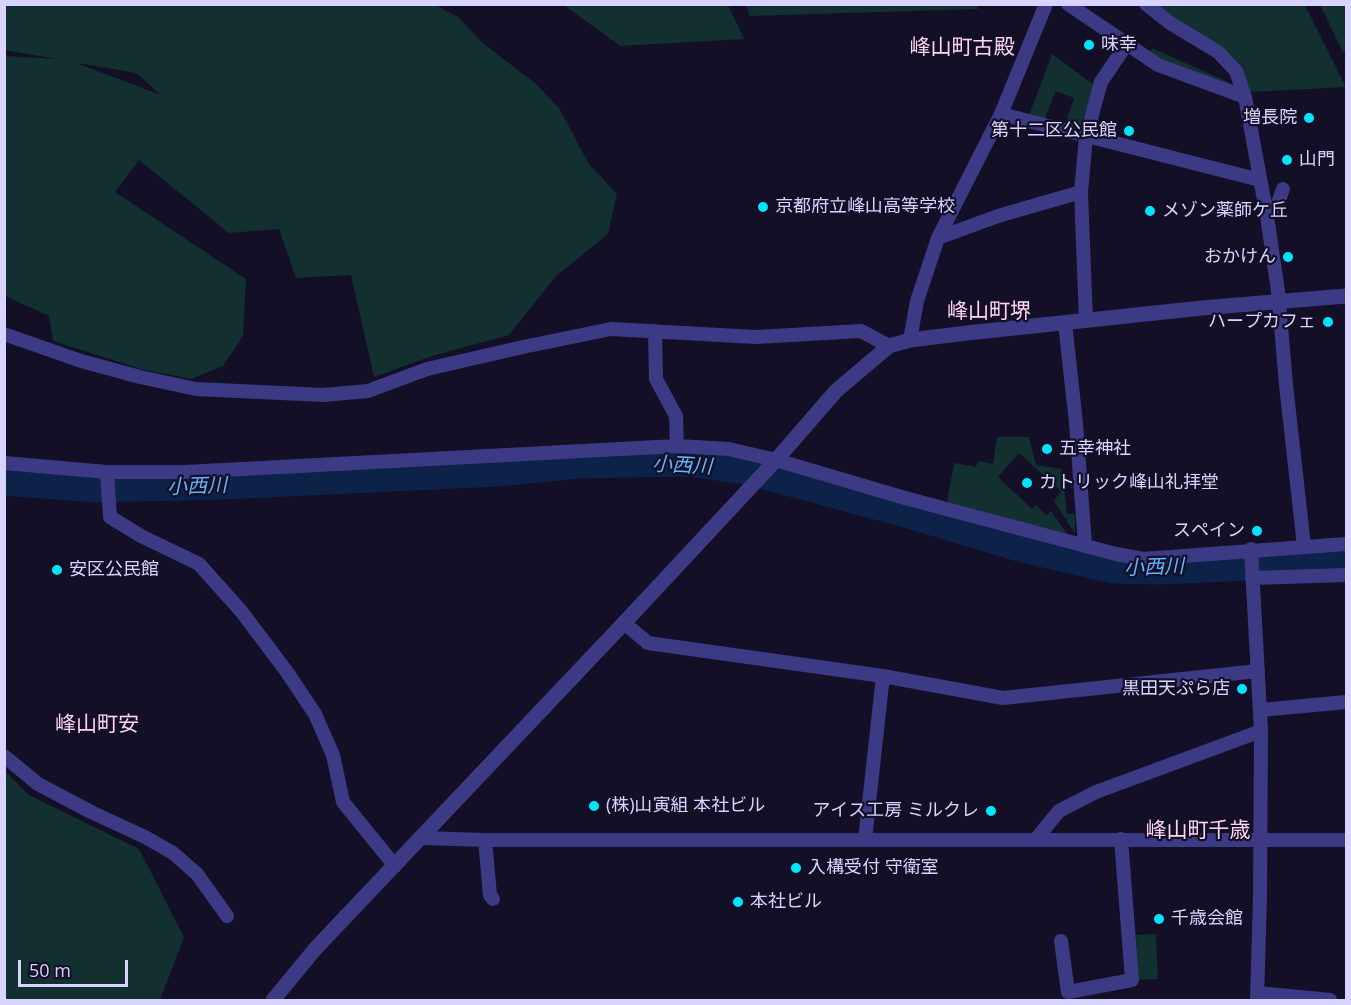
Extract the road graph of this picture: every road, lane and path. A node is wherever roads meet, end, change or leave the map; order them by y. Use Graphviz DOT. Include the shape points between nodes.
graph roads {
  1 [pos="1046,4"];
  2 [pos="1068,4"];
  3 [pos="1146,4"];
  4 [pos="1126,45"];
  5 [pos="1245,97"];
  6 [pos="1001,114"];
  7 [pos="1086,137"];
  8 [pos="1260,180"];
  9 [pos="1283,189"];
  10 [pos="1081,192"];
  11 [pos="1267,216"];
  12 [pos="938,238"];
  13 [pos="1347,296"];
  14 [pos="1279,301"];
  15 [pos="1086,321"];
  16 [pos="1065,322"];
  17 [pos="655,331"];
  18 [pos="4,334"];
  19 [pos="910,340"];
  20 [pos="889,346"];
  21 [pos="677,446"];
  22 [pos="776,460"];
  23 [pos="4,463"];
  24 [pos="107,472"];
  25 [pos="1347,544"];
  26 [pos="1085,545"];
  27 [pos="1304,546"];
  28 [pos="1251,554"];
  29 [pos="1347,575"];
  30 [pos="1251,576"];
  31 [pos="624,623"];
  32 [pos="1258,671"];
  33 [pos="883,676"];
  34 [pos="1347,702"];
  35 [pos="1261,710"];
  36 [pos="1262,731"];
  37 [pos="4,756"];
  38 [pos="423,838"];
  39 [pos="865,839"];
  40 [pos="1036,839"];
  41 [pos="1121,839"];
  42 [pos="1261,839"];
  43 [pos="485,840"];
  44 [pos="1347,840"];
  45 [pos="395,866"];
  46 [pos="493,898"];
  47 [pos="227,916"];
  48 [pos="1060,941"];
  49 [pos="1257,997"];
  50 [pos="273,1000"];
  51 [pos="1330,1000"];
  1 -- 6 [label="street"];
  2 -- 4 [label="street"];
  3 -- 5 [label="street" via="1218,52 1236,71"];
  4 -- 5 [label="street" via="1158,65"];
  4 -- 7 [label="street" via="1101,82"];
  5 -- 8 [label="street"];
  6 -- 7 [label="street"];
  6 -- 12 [label="street"];
  7 -- 8 [label="street"];
  7 -- 10 [label="street"];
  8 -- 11 [label="street"];
  9 -- 11 [label="street"];
  10 -- 12 [label="street"];
  10 -- 15 [label="street"];
  11 -- 14 [label="street"];
  12 -- 19 [label="street" via="917,301"];
  13 -- 14 [label="street"];
  14 -- 15 [label="street"];
  14 -- 27 [label="street"];
  15 -- 16 [label="street"];
  16 -- 19 [label="street"];
  16 -- 26 [label="street"];
  17 -- 18 [label="street" via="600,331 427,369 368,391 323,395 196,389 91,363"];
  17 -- 20 [label="street" via="756,337 861,331"];
  17 -- 21 [label="street" via="656,379 676,416"];
  19 -- 20 [label="street"];
  20 -- 22 [label="street" via="836,391"];
  21 -- 22 [label="street" via="729,449"];
  21 -- 24 [label="street" via="209,471"];
  22 -- 26 [label="street"];
  22 -- 31 [label="street"];
  23 -- 24 [label="street"];
  24 -- 45 [label="street" via="110,517 199,564 287,672 315,714 333,755 343,801"];
  25 -- 27 [label="street"];
  26 -- 28 [label="street" via="1143,559"];
  27 -- 28 [label="street"];
  28 -- 30 [label="street"];
  29 -- 30 [label="street"];
  30 -- 32 [label="street"];
  31 -- 33 [label="street" via="648,643"];
  31 -- 38 [label="street"];
  32 -- 33 [label="street" via="1003,698"];
  32 -- 35 [label="street"];
  33 -- 39 [label="street"];
  34 -- 35 [label="street"];
  35 -- 36 [label="street"];
  36 -- 40 [label="street" via="1096,792 1059,811"];
  36 -- 42 [label="street"];
  37 -- 47 [label="street" via="39,784 173,854 197,874"];
  38 -- 43 [label="street"];
  38 -- 45 [label="street"];
  39 -- 40 [label="street"];
  39 -- 43 [label="street"];
  40 -- 41 [label="street"];
  41 -- 42 [label="street"];
  41 -- 48 [label="street" via="1132,980 1068,992"];
  42 -- 44 [label="street"];
  42 -- 49 [label="street"];
  43 -- 46 [label="street"];
  45 -- 50 [label="street" via="316,948"];
  49 -- 51 [label="street"];
}
